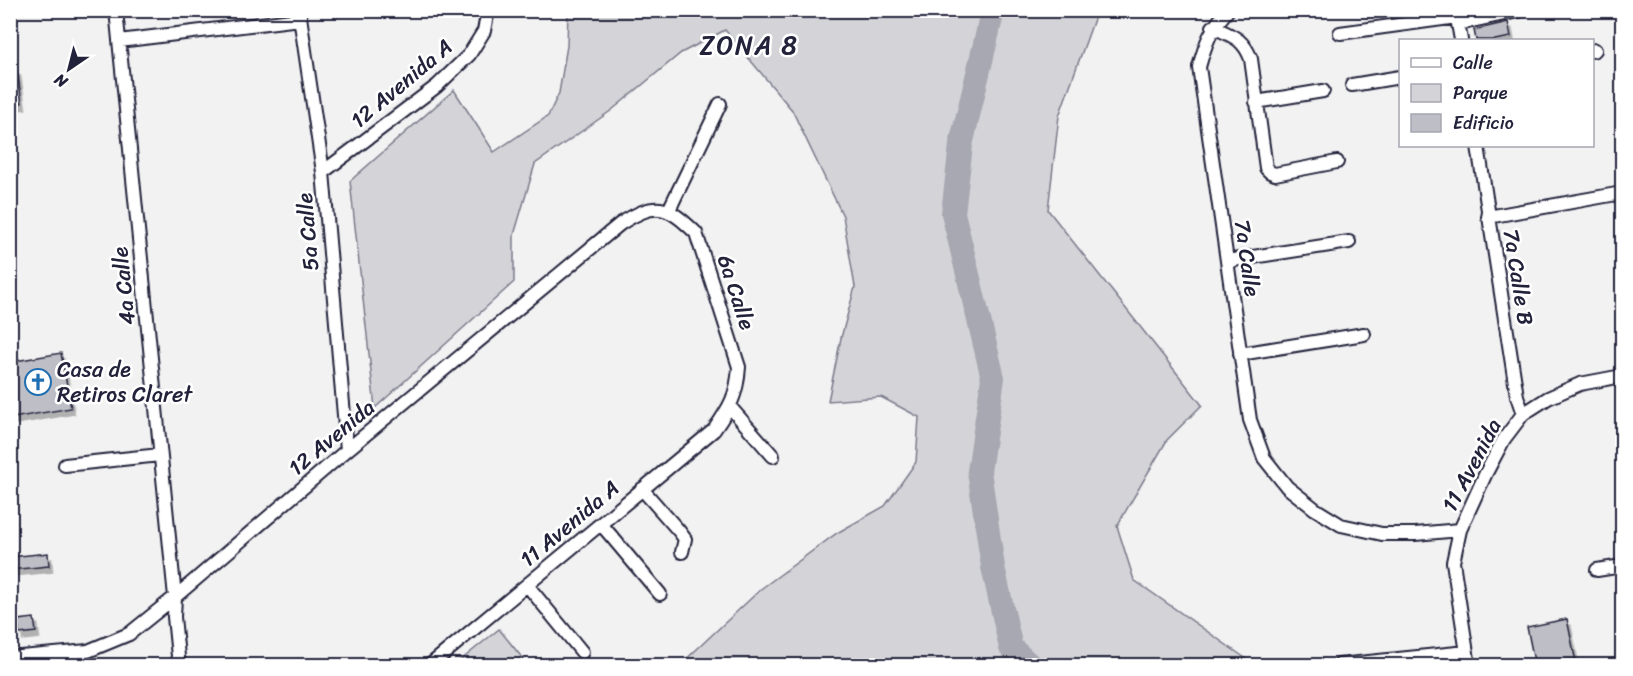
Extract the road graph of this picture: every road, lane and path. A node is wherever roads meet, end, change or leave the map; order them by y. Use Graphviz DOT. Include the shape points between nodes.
graph roads {
  1 [pos="116,10"];
  2 [pos="1228,10"];
  3 [pos="1523,10"];
  4 [pos="488,12"];
  5 [pos="300,15"];
  6 [pos="1457,17"];
  7 [pos="1213,27"];
  8 [pos="1340,33"];
  9 [pos="1461,39"];
  10 [pos="119,41"];
  11 [pos="1399,77"];
  12 [pos="1352,85"];
  13 [pos="1323,91"];
  14 [pos="1256,102"];
  15 [pos="720,104"];
  16 [pos="1478,147"];
  17 [pos="1337,162"];
  18 [pos="323,172"];
  19 [pos="1623,193"];
  20 [pos="665,210"];
  21 [pos="1488,217"];
  22 [pos="1350,242"];
  23 [pos="1227,261"];
  24 [pos="1364,334"];
  25 [pos="1240,354"];
  26 [pos="1623,376"];
  27 [pos="730,407"];
  28 [pos="1523,414"];
  29 [pos="347,450"];
  30 [pos="160,455"];
  31 [pos="773,456"];
  32 [pos="65,465"];
  33 [pos="1287,487"];
  34 [pos="642,489"];
  35 [pos="601,524"];
  36 [pos="1460,530"];
  37 [pos="682,552"];
  38 [pos="1623,566"];
  39 [pos="1597,570"];
  40 [pos="527,585"];
  41 [pos="660,594"];
  42 [pos="175,597"];
  43 [pos="77,652"];
  44 [pos="582,652"];
  45 [pos="1467,652"];
  46 [pos="10,658"];
  47 [pos="1339,665"];
  48 [pos="78,666"];
  49 [pos="179,666"];
  50 [pos="429,666"];
  51 [pos="1469,666"];
  1 -- 10 [label="street, 4a Calle"];
  2 -- 7 [label="street"];
  3 -- 6 [label="street"];
  4 -- 18 [label="street, 12 Avenida A" via="484,31 469,55 437,86"];
  5 -- 10 [label="street"];
  5 -- 18 [label="street, 5a Calle"];
  6 -- 8 [label="street"];
  6 -- 9 [label="street"];
  7 -- 14 [label="street" via="1247,47"];
  7 -- 23 [label="street, 7a Calle" via="1199,67"];
  10 -- 30 [label="street, 4a Calle"];
  11 -- 12 [label="street"];
  13 -- 14 [label="street"];
  14 -- 17 [label="street" via="1266,168 1270,172"];
  15 -- 20 [label="street"];
  16 -- 21 [label="street, 7a Calle B"];
  18 -- 29 [label="street, 5a Calle"];
  19 -- 21 [label="street"];
  20 -- 27 [label="street, 6a Calle" via="696,233 739,367 738,386"];
  20 -- 29 [label="street, 12 Avenida" via="638,212 620,224"];
  21 -- 28 [label="street, 7a Calle B"];
  22 -- 23 [label="street"];
  23 -- 25 [label="street, 7a Calle"];
  24 -- 25 [label="street"];
  25 -- 33 [label="street, 7a Calle" via="1250,420 1264,458"];
  26 -- 28 [label="street, 11 Avenida" via="1580,384"];
  27 -- 31 [label="street"];
  27 -- 34 [label="street, 11 Avenida A" via="714,430"];
  28 -- 36 [label="street, 11 Avenida" via="1504,439"];
  29 -- 42 [label="street, 12 Avenida"];
  30 -- 32 [label="street"];
  30 -- 42 [label="street, 4a Calle"];
  33 -- 36 [label="street, 11 Avenida" via="1341,525 1382,534"];
  34 -- 35 [label="street, 11 Avenida A"];
  34 -- 37 [label="street" via="680,531 685,539"];
  35 -- 40 [label="street, 11 Avenida A"];
  35 -- 41 [label="street"];
  36 -- 45 [label="street" via="1453,562"];
  38 -- 39 [label="street"];
  40 -- 44 [label="street"];
  40 -- 50 [label="street, 11 Avenida A"];
  42 -- 43 [label="street, 12 Avenida" via="129,634"];
  42 -- 49 [label="street, 4a Calle"];
  43 -- 46 [label="street, 12 Avenida"];
  43 -- 48 [label="street"];
  45 -- 47 [label="street"];
  45 -- 51 [label="street"];
}
